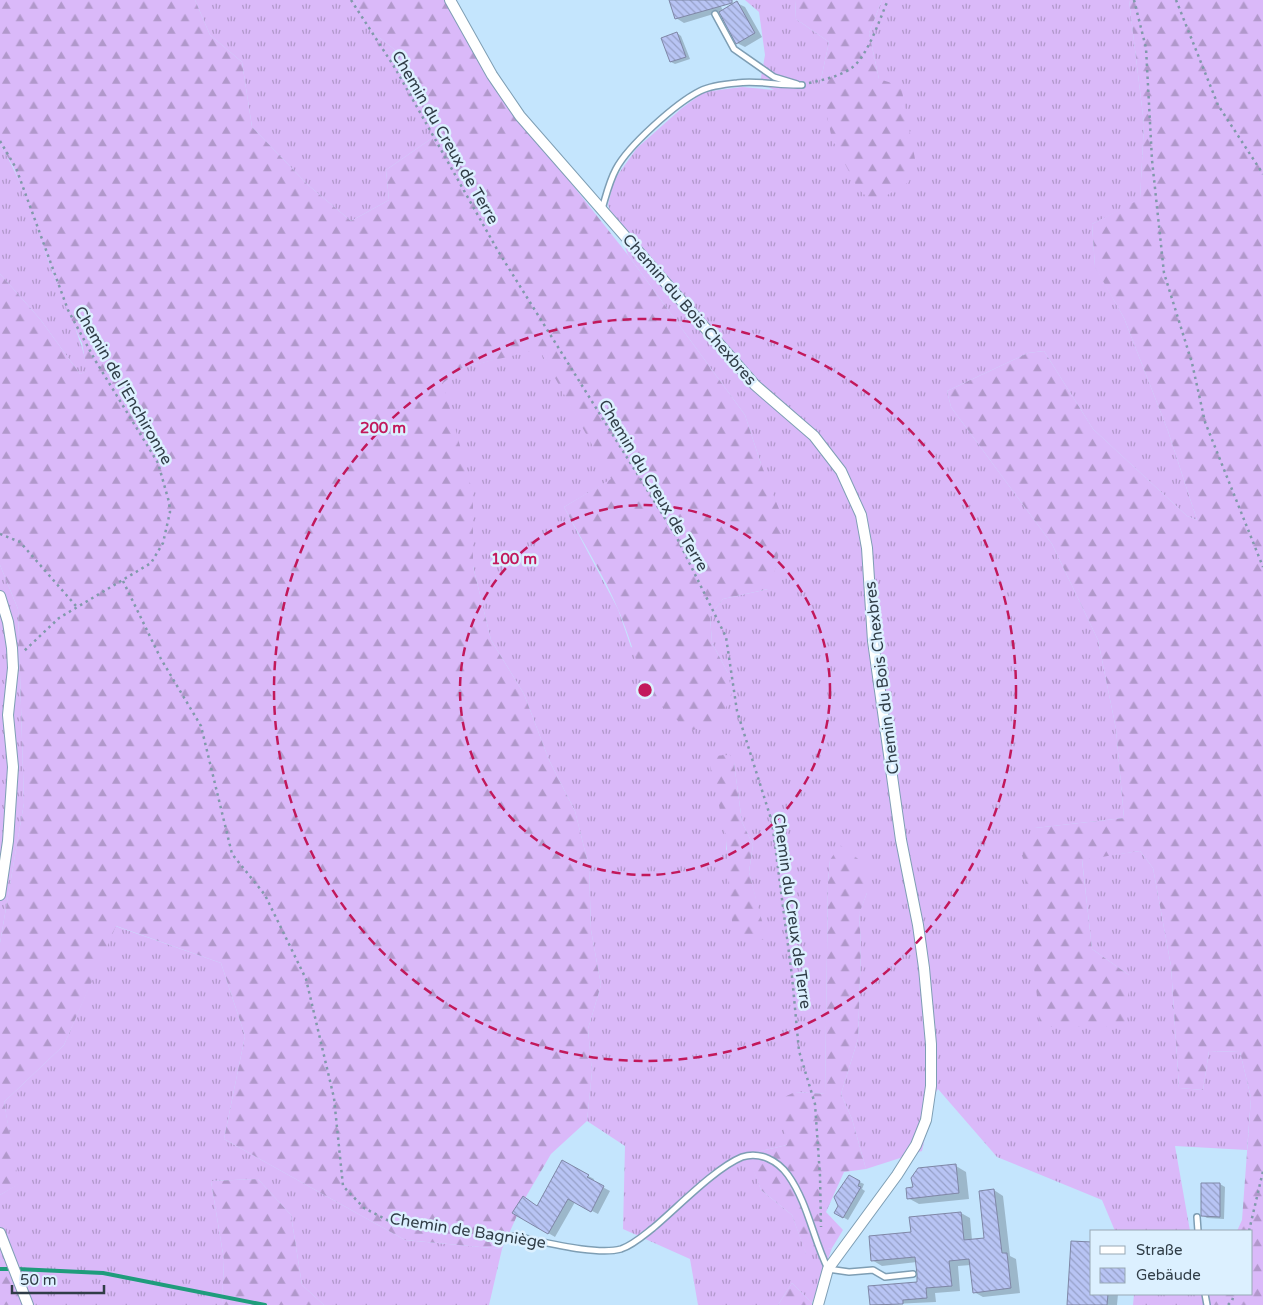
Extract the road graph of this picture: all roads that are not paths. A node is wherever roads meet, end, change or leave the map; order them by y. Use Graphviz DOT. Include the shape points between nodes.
graph roads {
  1 [pos="450,0"];
  2 [pos="715,14"];
  3 [pos="602,210"];
  4 [pos="0,596"];
  5 [pos="2,607"];
  6 [pos="0,896"];
  7 [pos="1197,1217"];
  8 [pos="1198,1230"];
  9 [pos="0,1233"];
  10 [pos="513,1236"];
  11 [pos="828,1269"];
  12 [pos="913,1274"];
  13 [pos="28,1305"];
  14 [pos="818,1305"];
  1 -- 3 [label="street, Chemin du Bois Chexbres" via="492,75 520,116"];
  2 -- 3 [label="lane" via="734,49 774,77 802,85 740,82 702,90 688,98 661,119 622,160 607,189"];
  3 -- 11 [label="street, Chemin du Bois Chexbres" via="755,385 814,436 829,454 856,500 864,528 873,641 901,840 924,968 931,1086 926,1120 916,1145"];
  4 -- 5 [label="street"];
  5 -- 6 [label="street" via="10,632 13,668 8,716 13,788"];
  7 -- 8 [label="lane"];
  9 -- 13 [label="street"];
  10 -- 11 [label="lane, Chemin de Bagniège" via="605,1252 624,1248 644,1236 716,1173 743,1157 765,1157 779,1163 799,1193"];
  11 -- 12 [label="lane" via="849,1272 873,1270 886,1277"];
  11 -- 14 [label="street, Chemin du Bois Chexbres"];
}
